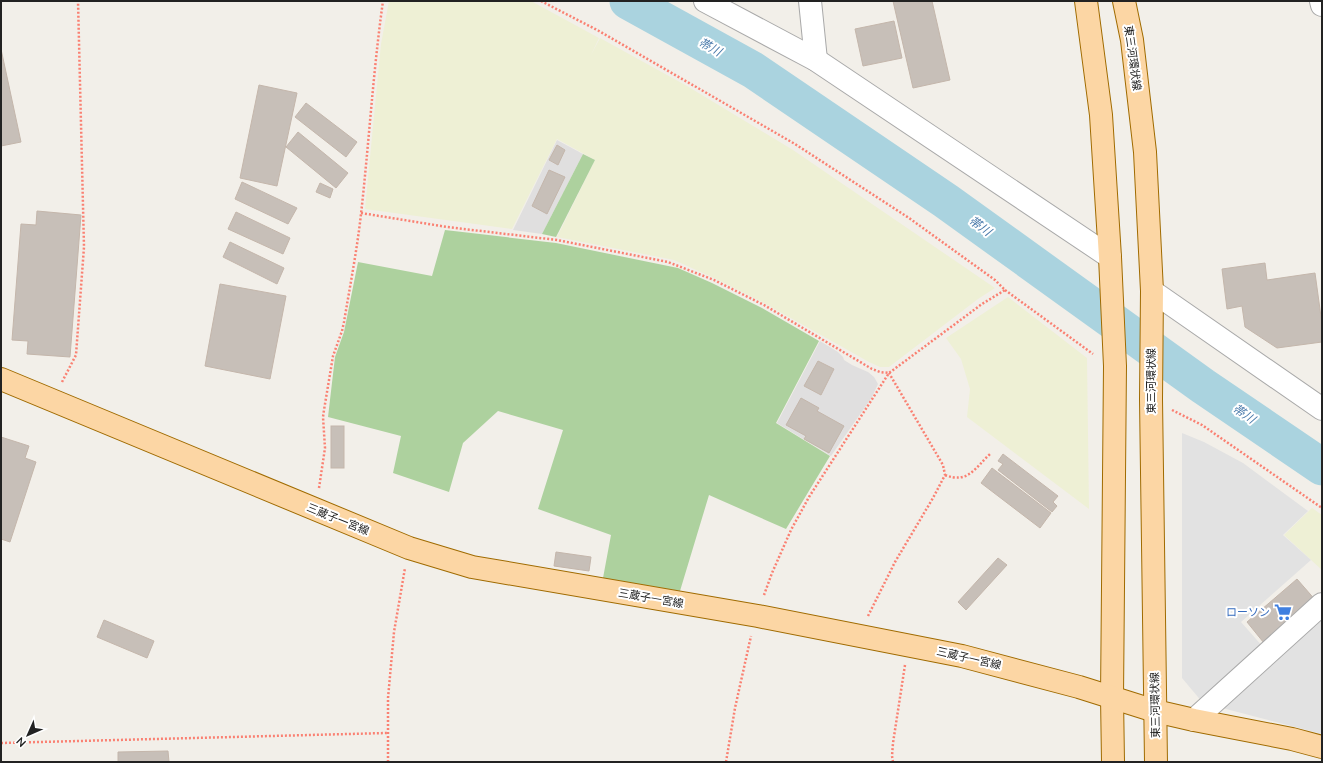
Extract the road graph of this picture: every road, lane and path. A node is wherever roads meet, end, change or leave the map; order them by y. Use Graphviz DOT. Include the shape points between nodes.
graph roads {
  1 [pos="78,1"];
  2 [pos="383,1"];
  3 [pos="541,1"];
  4 [pos="705,1"];
  5 [pos="810,1"];
  6 [pos="1086,1"];
  7 [pos="1124,1"];
  8 [pos="1321,1"];
  9 [pos="1322,5"];
  10 [pos="816,60"];
  11 [pos="361,213"];
  12 [pos="1110,257"];
  13 [pos="1005,290"];
  14 [pos="1152,291"];
  15 [pos="1116,366"];
  16 [pos="889,373"];
  17 [pos="1,379"];
  18 [pos="1151,399"];
  19 [pos="53,400"];
  20 [pos="1322,409"];
  21 [pos="990,454"];
  22 [pos="945,475"];
  23 [pos="1322,508"];
  24 [pos="317,510"];
  25 [pos="409,548"];
  26 [pos="1322,604"];
  27 [pos="758,616"];
  28 [pos="858,635"];
  29 [pos="908,645"];
  30 [pos="1112,697"];
  31 [pos="1155,711"];
  32 [pos="1194,720"];
  33 [pos="387,733"];
  34 [pos="1,743"];
  35 [pos="1322,747"];
  36 [pos="388,762"];
  37 [pos="726,762"];
  38 [pos="893,762"];
  39 [pos="1113,762"];
  40 [pos="1156,762"];
  1 -- 19 [label="path" via="84,247 76,355"];
  2 -- 11 [label="path"];
  3 -- 13 [label="path" via="794,144 909,218"];
  4 -- 10 [label="street"];
  5 -- 10 [label="street"];
  6 -- 12 [label="main road" via="1101,116"];
  7 -- 14 [label="main road, 東三河環状線" via="1132,40 1145,152"];
  8 -- 9 [label="street"];
  10 -- 12 [label="street"];
  11 -- 16 [label="path" via="447,227 557,240 668,262 714,280 872,369"];
  11 -- 24 [label="path" via="344,322 333,356 324,410 325,448"];
  12 -- 15 [label="main road"];
  13 -- 15 [label="path" via="1087,351"];
  13 -- 16 [label="path"];
  14 -- 18 [label="main road, 東三河環状線"];
  14 -- 20 [label="street"];
  15 -- 30 [label="main road"];
  16 -- 22 [label="path" via="944,465"];
  16 -- 27 [label="path" via="809,497 791,530 772,573"];
  17 -- 19 [label="main road, 三蔵子一宮線"];
  18 -- 23 [label="path" via="1202,425"];
  18 -- 31 [label="main road, 東三河環状線"];
  19 -- 24 [label="main road, 三蔵子一宮線"];
  21 -- 22 [label="path" via="964,478"];
  22 -- 28 [label="path" via="895,562"];
  24 -- 25 [label="main road, 三蔵子一宮線"];
  25 -- 27 [label="main road, 三蔵子一宮線" via="472,567"];
  25 -- 33 [label="path" via="394,632"];
  26 -- 32 [label="street"];
  27 -- 28 [label="main road, 三蔵子一宮線"];
  27 -- 37 [label="path" via="751,635 735,708"];
  28 -- 29 [label="main road, 三蔵子一宮線"];
  29 -- 30 [label="main road, 三蔵子一宮線" via="962,656"];
  29 -- 38 [label="path" via="893,743"];
  30 -- 31 [label="main road, 三蔵子一宮線"];
  30 -- 39 [label="main road"];
  31 -- 32 [label="main road, 三蔵子一宮線"];
  31 -- 40 [label="main road, 東三河環状線"];
  32 -- 35 [label="main road, 三蔵子一宮線"];
  33 -- 34 [label="path"];
  33 -- 36 [label="path"];
}
